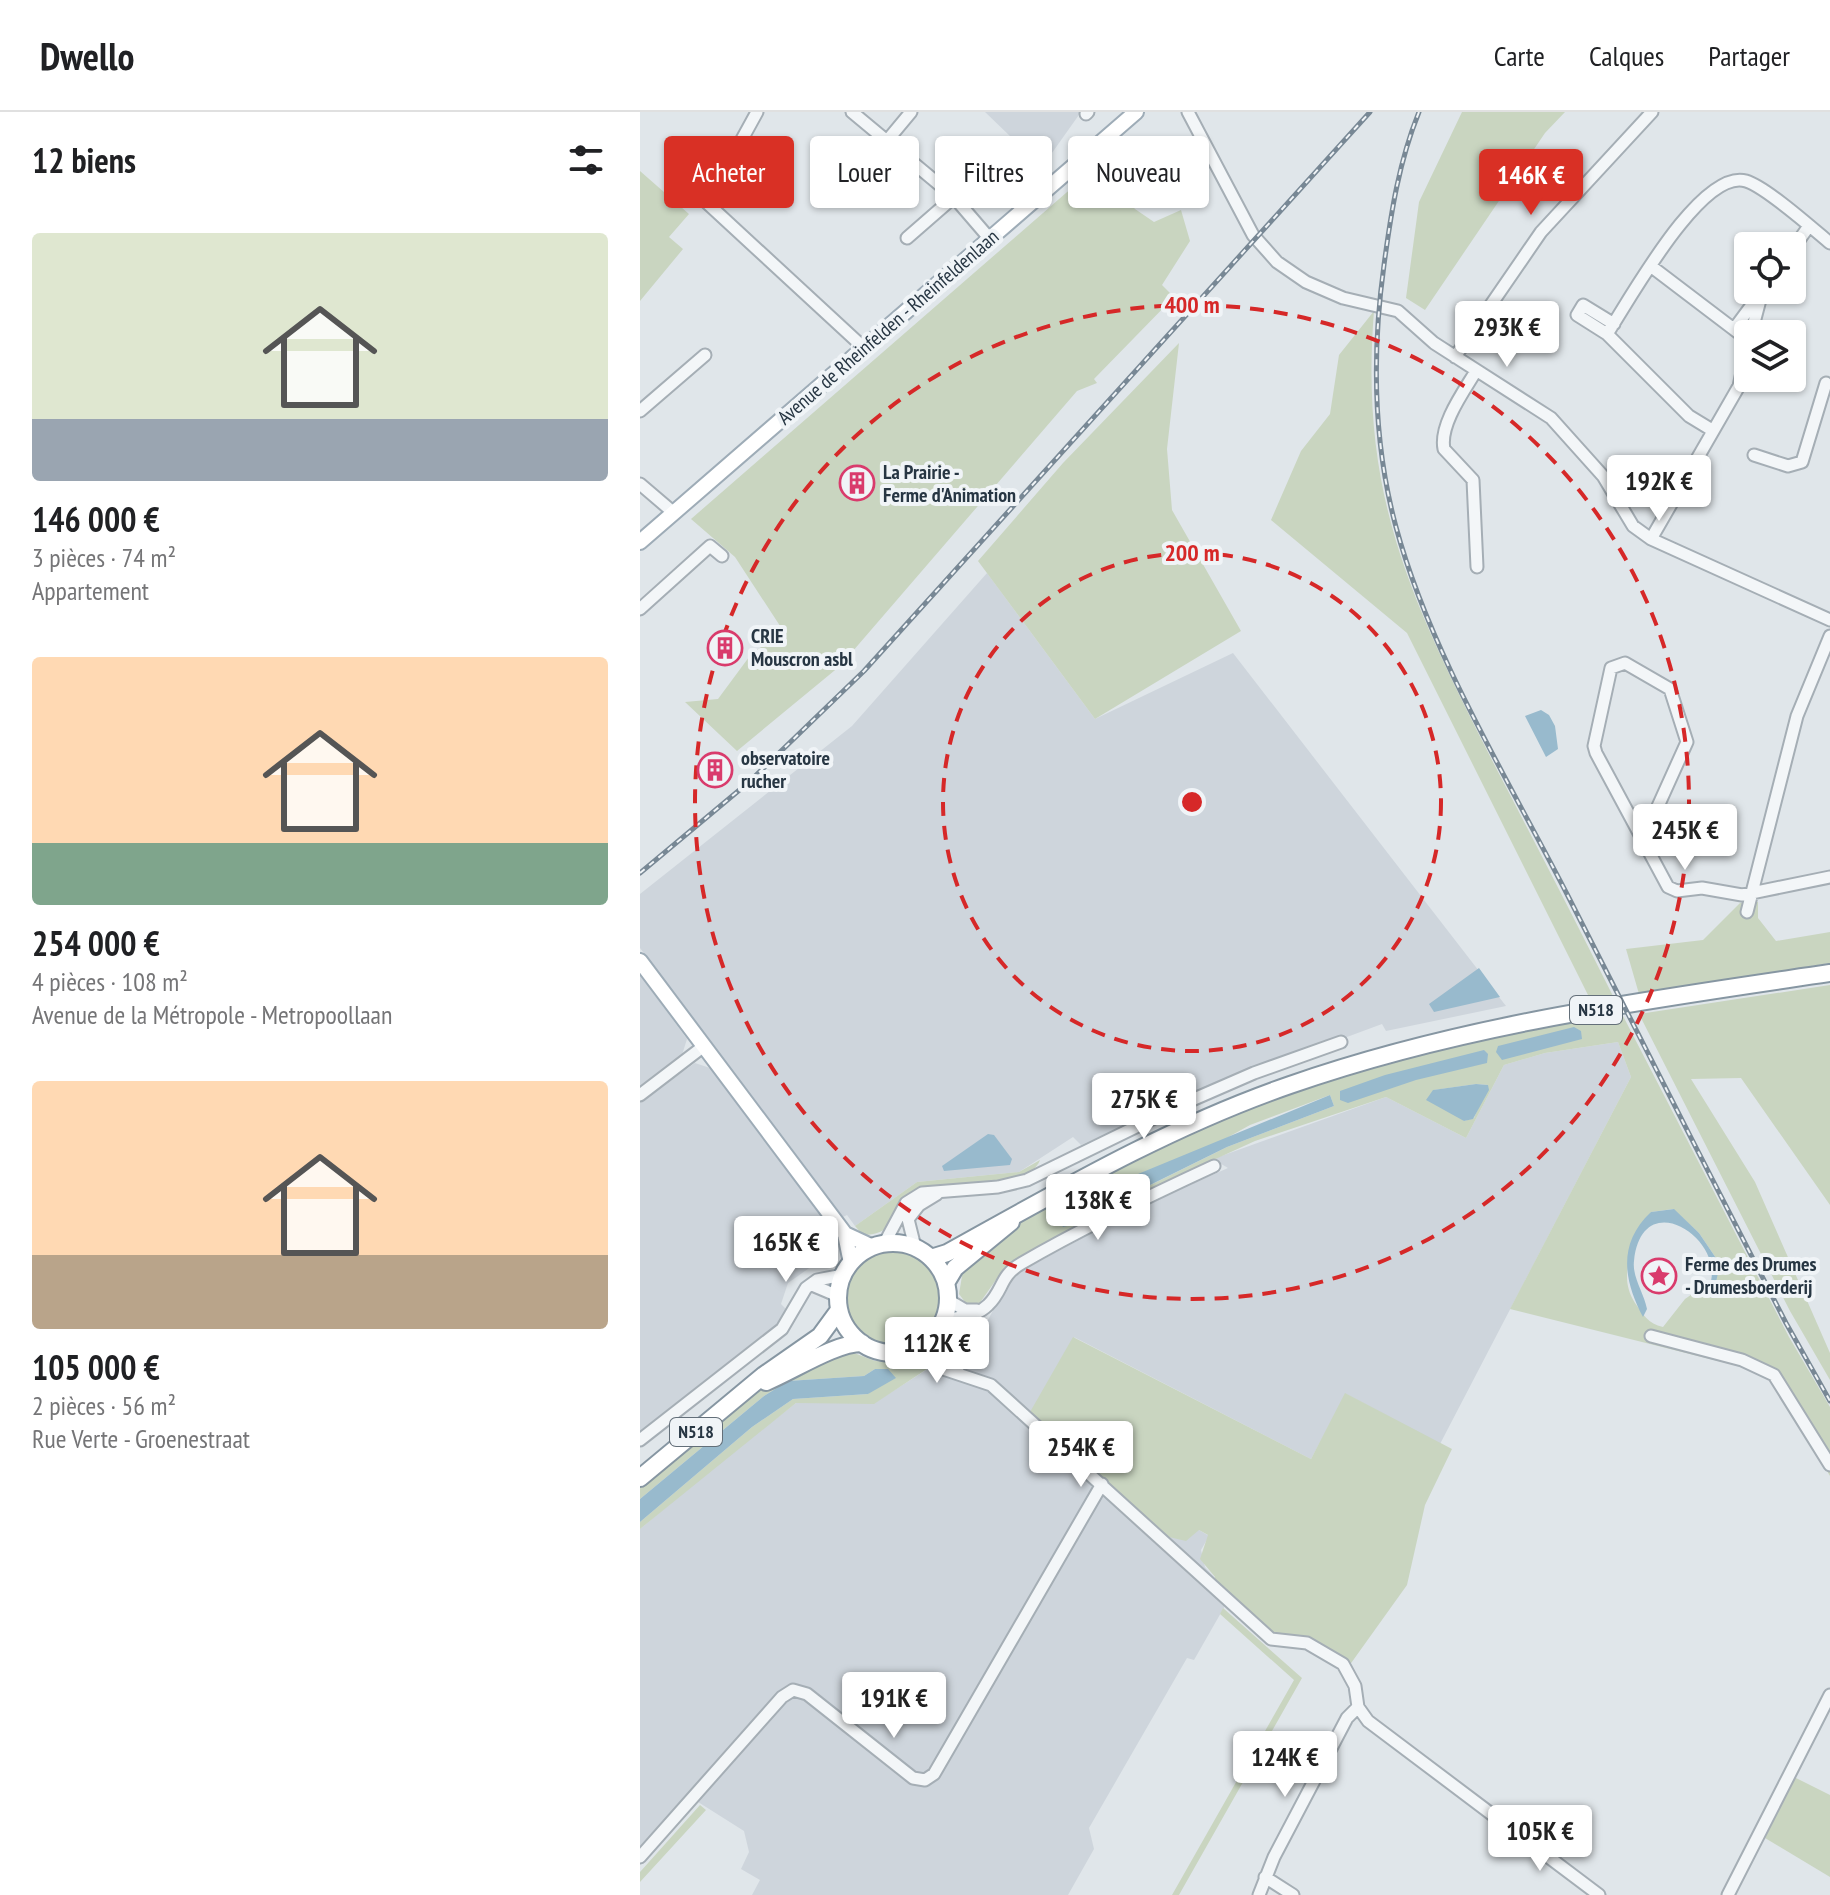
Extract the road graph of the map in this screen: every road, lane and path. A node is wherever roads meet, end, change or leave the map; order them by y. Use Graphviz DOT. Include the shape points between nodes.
graph roads {
  1 [pos="757,112"];
  2 [pos="852,112"];
  3 [pos="911,112"];
  4 [pos="1136,112"];
  5 [pos="1188,112"];
  6 [pos="1652,112"];
  7 [pos="879,136"];
  8 [pos="891,136"];
  9 [pos="919,169"];
  10 [pos="935,181"];
  11 [pos="940,208"];
  12 [pos="963,208"];
  13 [pos="1809,226"];
  14 [pos="1805,232"];
  15 [pos="907,238"];
  16 [pos="990,239"];
  17 [pos="1830,243"];
  18 [pos="1652,267"];
  19 [pos="1734,329"];
  20 [pos="863,347"];
  21 [pos="705,355"];
  22 [pos="1455,357"];
  23 [pos="1476,371"];
  24 [pos="1830,371"];
  25 [pos="1828,384"];
  26 [pos="1735,392"];
  27 [pos="640,411"];
  28 [pos="1712,430"];
  29 [pos="1754,455"];
  30 [pos="640,484"];
  31 [pos="674,513"];
  32 [pos="1651,539"];
  33 [pos="640,542"];
  34 [pos="722,556"];
  35 [pos="1477,567"];
  36 [pos="640,609"];
  37 [pos="1830,620"];
  38 [pos="1830,636"];
  39 [pos="1638,831"];
  40 [pos="1756,875"];
  41 [pos="1830,877"];
  42 [pos="1786,884"];
  43 [pos="1753,890"];
  44 [pos="1747,912"];
  45 [pos="640,961"];
  46 [pos="1830,973"];
  47 [pos="1341,1042"];
  48 [pos="704,1046"];
  49 [pos="640,1095"];
  50 [pos="1214,1166"];
  51 [pos="938,1194"];
  52 [pos="1027,1206"];
  53 [pos="845,1234"];
  54 [pos="879,1245"];
  55 [pos="915,1247"];
  56 [pos="931,1258"];
  57 [pos="847,1269"];
  58 [pos="946,1283"];
  59 [pos="812,1285"];
  60 [pos="948,1300"];
  61 [pos="839,1303"];
  62 [pos="982,1310"];
  63 [pos="939,1328"];
  64 [pos="1651,1336"];
  65 [pos="862,1343"];
  66 [pos="913,1350"];
  67 [pos="961,1374"];
  68 [pos="753,1387"];
  69 [pos="640,1440"];
  70 [pos="1830,1465"];
  71 [pos="640,1478"];
  72 [pos="1102,1484"];
  73 [pos="1830,1695"];
  74 [pos="1358,1707"];
  75 [pos="640,1857"];
  76 [pos="1265,1877"];
  77 [pos="1584,1891"];
  78 [pos="1259,1895"];
  79 [pos="1293,1895"];
  80 [pos="1599,1895"];
  81 [pos="1728,1895"];
  1 -- 20 [label="street" via="707,203"];
  2 -- 7 [label="street"];
  3 -- 8 [label="street"];
  4 -- 16 [label="main road, Avenue de Rheinfelden - Rheinfeldenlaan"];
  5 -- 22 [label="street" via="1253,235 1280,265 1343,298 1395,309"];
  6 -- 22 [label="street" via="1541,232"];
  9 -- 10 [label="street"];
  11 -- 15 [label="street"];
  12 -- 16 [label="street"];
  13 -- 14 [label="street"];
  13 -- 17 [label="street"];
  13 -- 18 [label="street" via="1750,182 1731,181 1687,213"];
  16 -- 20 [label="main road, Avenue de Rheinfelden - Rheinfeldenlaan"];
  18 -- 19 [label="street"];
  18 -- 28 [label="street" via="1611,329 1689,416"];
  20 -- 31 [label="main road, Avenue de Rheinfelden - Rheinfeldenlaan"];
  21 -- 27 [label="street"];
  22 -- 23 [label="street"];
  23 -- 32 [label="street" via="1551,418 1603,476 1633,526"];
  23 -- 35 [label="street" via="1455,407 1443,443 1473,480"];
  24 -- 25 [label="street"];
  25 -- 29 [label="street" via="1802,462 1788,466"];
  26 -- 28 [label="street"];
  28 -- 32 [label="street"];
  30 -- 31 [label="street"];
  31 -- 33 [label="main road, Avenue de Rheinfelden - Rheinfeldenlaan"];
  32 -- 37 [label="street"];
  34 -- 36 [label="street" via="710,546"];
  38 -- 40 [label="street" via="1797,716"];
  39 -- 39 [label="street" via="1650,824 1687,742 1670,689 1618,662 1611,668 1594,746"];
  39 -- 43 [label="street" via="1671,890 1702,888 1742,895"];
  40 -- 42 [label="street"];
  40 -- 43 [label="street"];
  41 -- 42 [label="street"];
  42 -- 43 [label="street"];
  43 -- 44 [label="street"];
  45 -- 48 [label="main road"];
  46 -- 52 [label="highway, N518" via="1563,1015 1364,1061 1189,1124"];
  47 -- 51 [label="street" via="1185,1103 1027,1180"];
  48 -- 49 [label="street"];
  48 -- 53 [label="main road"];
  50 -- 62 [label="street" via="1022,1263 1001,1280"];
  51 -- 54 [label="street" via="922,1193 906,1203"];
  51 -- 55 [label="street" via="908,1219"];
  52 -- 56 [label="highway, N518"];
  52 -- 58 [label="highway, N518" via="955,1268"];
  53 -- 54 [label="main road"];
  53 -- 57 [label="main road"];
  54 -- 55 [label="highway"];
  54 -- 57 [label="highway"];
  55 -- 56 [label="highway"];
  56 -- 58 [label="highway"];
  57 -- 59 [label="street"];
  57 -- 61 [label="highway, N518"];
  58 -- 60 [label="highway"];
  59 -- 61 [label="street"];
  59 -- 69 [label="street" via="803,1291 782,1329"];
  60 -- 62 [label="street" via="965,1310"];
  60 -- 63 [label="highway"];
  61 -- 65 [label="highway" via="846,1326"];
  61 -- 68 [label="highway, N518" via="820,1336"];
  62 -- 63 [label="street"];
  63 -- 66 [label="highway"];
  63 -- 67 [label="street" via="943,1356"];
  64 -- 70 [label="street" via="1742,1360 1774,1375"];
  65 -- 66 [label="highway, N518" via="883,1352"];
  65 -- 68 [label="highway, N518" via="841,1345"];
  66 -- 67 [label="street"];
  67 -- 72 [label="street" via="991,1385"];
  68 -- 71 [label="highway, N518"];
  72 -- 74 [label="street" via="1271,1639 1313,1645 1343,1664"];
  72 -- 75 [label="street" via="934,1774 925,1780 913,1778 807,1694 793,1690"];
  73 -- 81 [label="street"];
  74 -- 76 [label="street" via="1347,1718"];
  74 -- 77 [label="street" via="1368,1721"];
  76 -- 78 [label="street"];
  76 -- 79 [label="street"];
  77 -- 80 [label="street"];
}
